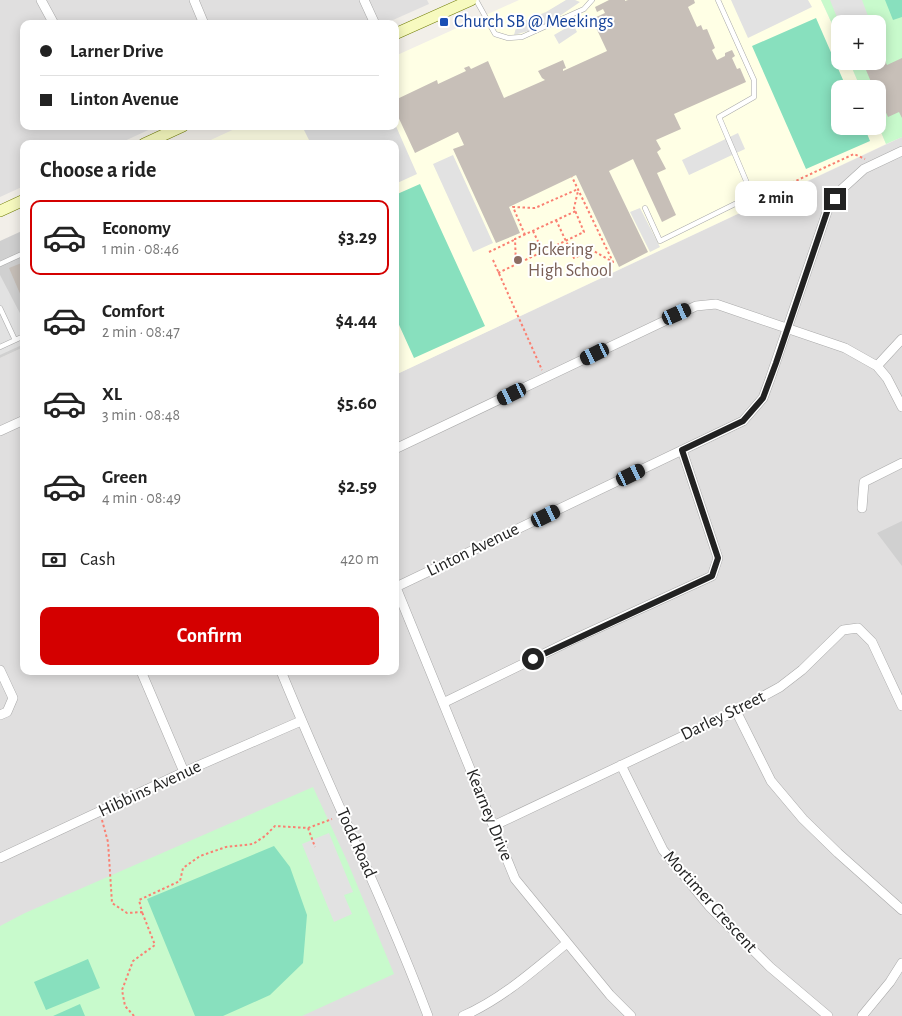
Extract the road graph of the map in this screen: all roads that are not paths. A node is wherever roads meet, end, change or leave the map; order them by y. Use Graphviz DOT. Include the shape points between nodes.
graph roads {
  1 [pos="40,0"];
  2 [pos="194,0"];
  3 [pos="364,0"];
  4 [pos="471,0"];
  5 [pos="476,0"];
  6 [pos="592,0"];
  7 [pos="718,0"];
  8 [pos="52,20"];
  9 [pos="202,20"];
  10 [pos="373,20"];
  11 [pos="399,32"];
  12 [pos="174,130"];
  13 [pos="153,140"];
  14 [pos="902,151"];
  15 [pos="20,202"];
  16 [pos="645,208"];
  17 [pos="0,211"];
  18 [pos="20,255"];
  19 [pos="0,264"];
  20 [pos="0,308"];
  21 [pos="788,330"];
  22 [pos="20,338"];
  23 [pos="902,339"];
  24 [pos="15,340"];
  25 [pos="0,347"];
  26 [pos="877,366"];
  27 [pos="902,407"];
  28 [pos="20,422"];
  29 [pos="0,431"];
  30 [pos="399,447"];
  31 [pos="682,450"];
  32 [pos="902,463"];
  33 [pos="862,508"];
  34 [pos="399,584"];
  35 [pos="399,596"];
  36 [pos="0,670"];
  37 [pos="144,675"];
  38 [pos="283,675"];
  39 [pos="443,703"];
  40 [pos="902,706"];
  41 [pos="736,711"];
  42 [pos="0,715"];
  43 [pos="302,721"];
  44 [pos="621,765"];
  45 [pos="184,772"];
  46 [pos="493,826"];
  47 [pos="0,858"];
  48 [pos="902,910"];
  49 [pos="567,943"];
  50 [pos="902,964"];
  51 [pos="428,1016"];
  52 [pos="463,1016"];
  53 [pos="631,1016"];
  54 [pos="828,1016"];
  55 [pos="862,1016"];
  1 -- 8 [label="street"];
  2 -- 9 [label="street"];
  3 -- 10 [label="street"];
  4 -- 11 [label="street"];
  5 -- 6 [label="lane" via="495,34 508,38 522,37 584,9"];
  7 -- 16 [label="lane" via="754,80 754,97 719,117 747,183 745,199 660,241"];
  12 -- 13 [label="street"];
  14 -- 21 [label="street, Linton Avenue" via="864,169 842,189 828,209"];
  15 -- 17 [label="street"];
  18 -- 19 [label="lane"];
  20 -- 24 [label="lane"];
  21 -- 26 [label="street" via="845,348"];
  21 -- 30 [label="street" via="716,304 696,306"];
  21 -- 31 [label="street, Linton Avenue" via="763,398 754,410 743,421"];
  22 -- 24 [label="lane"];
  23 -- 26 [label="street"];
  24 -- 25 [label="lane"];
  26 -- 27 [label="street"];
  28 -- 29 [label="street"];
  31 -- 34 [label="street, Linton Avenue"];
  31 -- 39 [label="street" via="718,558 712,576"];
  32 -- 33 [label="street" via="864,482"];
  35 -- 39 [label="street, Kearney Drive"];
  36 -- 42 [label="street" via="12,698 7,712"];
  37 -- 45 [label="street"];
  38 -- 43 [label="street, Todd Road"];
  39 -- 46 [label="street, Kearney Drive"];
  40 -- 41 [label="street, Darley Street" via="872,642 858,628 843,630 780,687"];
  41 -- 44 [label="street, Darley Street"];
  41 -- 48 [label="street" via="771,781 803,819"];
  43 -- 45 [label="street, Hibbins Avenue"];
  43 -- 51 [label="street, Todd Road"];
  44 -- 46 [label="street, Darley Street"];
  44 -- 54 [label="street, Mortimer Crescent" via="663,850 709,906 763,960"];
  45 -- 47 [label="street, Hibbins Avenue"];
  46 -- 49 [label="street, Kearney Drive" via="515,879"];
  49 -- 52 [label="street" via="509,990"];
  49 -- 53 [label="street, Kearney Drive"];
  50 -- 55 [label="street"];
}
